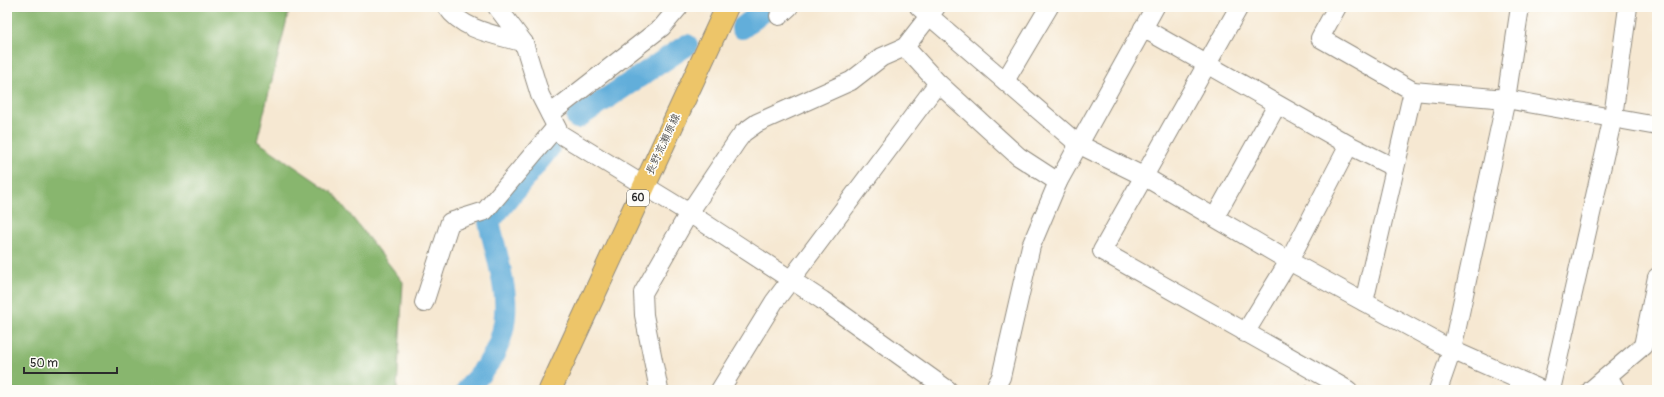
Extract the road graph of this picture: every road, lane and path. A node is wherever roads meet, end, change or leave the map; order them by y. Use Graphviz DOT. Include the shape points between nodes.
graph roads {
  1 [pos="447,7"];
  2 [pos="497,7"];
  3 [pos="679,7"];
  4 [pos="727,7"];
  5 [pos="1049,7"];
  6 [pos="1155,7"];
  7 [pos="1239,7"];
  8 [pos="1520,7"];
  9 [pos="1628,7"];
  10 [pos="1334,8"];
  11 [pos="928,10"];
  12 [pos="1143,28"];
  13 [pos="524,43"];
  14 [pos="905,47"];
  15 [pos="1206,64"];
  16 [pos="1005,81"];
  17 [pos="938,83"];
  18 [pos="1413,91"];
  19 [pos="1506,99"];
  20 [pos="1277,105"];
  21 [pos="1613,117"];
  22 [pos="553,121"];
  23 [pos="1657,126"];
  24 [pos="1078,144"];
  25 [pos="1349,145"];
  26 [pos="1395,168"];
  27 [pos="1145,177"];
  28 [pos="1058,182"];
  29 [pos="644,185"];
  30 [pos="689,213"];
  31 [pos="1215,217"];
  32 [pos="1290,261"];
  33 [pos="1657,277"];
  34 [pos="792,280"];
  35 [pos="1364,302"];
  36 [pos="424,303"];
  37 [pos="1245,333"];
  38 [pos="1452,350"];
  39 [pos="1612,383"];
  40 [pos="550,390"];
  41 [pos="659,390"];
  42 [pos="720,390"];
  43 [pos="948,390"];
  44 [pos="994,390"];
  45 [pos="1348,390"];
  46 [pos="1438,390"];
  47 [pos="1542,390"];
  48 [pos="1551,390"];
  49 [pos="1591,390"];
  1 -- 13 [label="street" via="451,13 473,28"];
  2 -- 13 [label="street"];
  3 -- 22 [label="street" via="662,27"];
  4 -- 29 [label="main road, 長野荒瀬原線 / 60"];
  5 -- 16 [label="street"];
  6 -- 12 [label="street"];
  7 -- 15 [label="street"];
  8 -- 19 [label="street"];
  9 -- 21 [label="street"];
  10 -- 18 [label="street" via="1320,38"];
  11 -- 14 [label="street"];
  11 -- 16 [label="street"];
  12 -- 15 [label="street"];
  12 -- 24 [label="street"];
  13 -- 22 [label="street" via="540,94"];
  14 -- 17 [label="street"];
  14 -- 30 [label="street" via="882,58 851,81 757,123 743,133"];
  15 -- 20 [label="street"];
  15 -- 27 [label="street"];
  16 -- 24 [label="street"];
  17 -- 28 [label="street" via="1018,156"];
  17 -- 34 [label="street"];
  18 -- 19 [label="street"];
  18 -- 26 [label="street"];
  19 -- 21 [label="street"];
  19 -- 38 [label="street"];
  20 -- 25 [label="street"];
  20 -- 31 [label="street"];
  21 -- 23 [label="street"];
  21 -- 48 [label="street"];
  22 -- 29 [label="street" via="560,134"];
  22 -- 36 [label="street" via="485,211 450,222"];
  24 -- 27 [label="street"];
  24 -- 28 [label="street"];
  25 -- 26 [label="street"];
  25 -- 32 [label="street"];
  26 -- 35 [label="street"];
  27 -- 31 [label="street"];
  27 -- 37 [label="street" via="1102,251"];
  28 -- 44 [label="street" via="1030,246 1001,377"];
  29 -- 30 [label="street"];
  29 -- 40 [label="main road, 長野荒瀬原線 / 60"];
  30 -- 34 [label="street"];
  30 -- 41 [label="street" via="643,293 644,316"];
  31 -- 32 [label="street"];
  32 -- 35 [label="street"];
  32 -- 37 [label="street"];
  33 -- 39 [label="street" via="1643,346"];
  34 -- 42 [label="street" via="774,302"];
  34 -- 43 [label="street"];
  35 -- 38 [label="street"];
  37 -- 45 [label="street"];
  38 -- 46 [label="street"];
  38 -- 47 [label="street"];
  39 -- 49 [label="street"];
}
